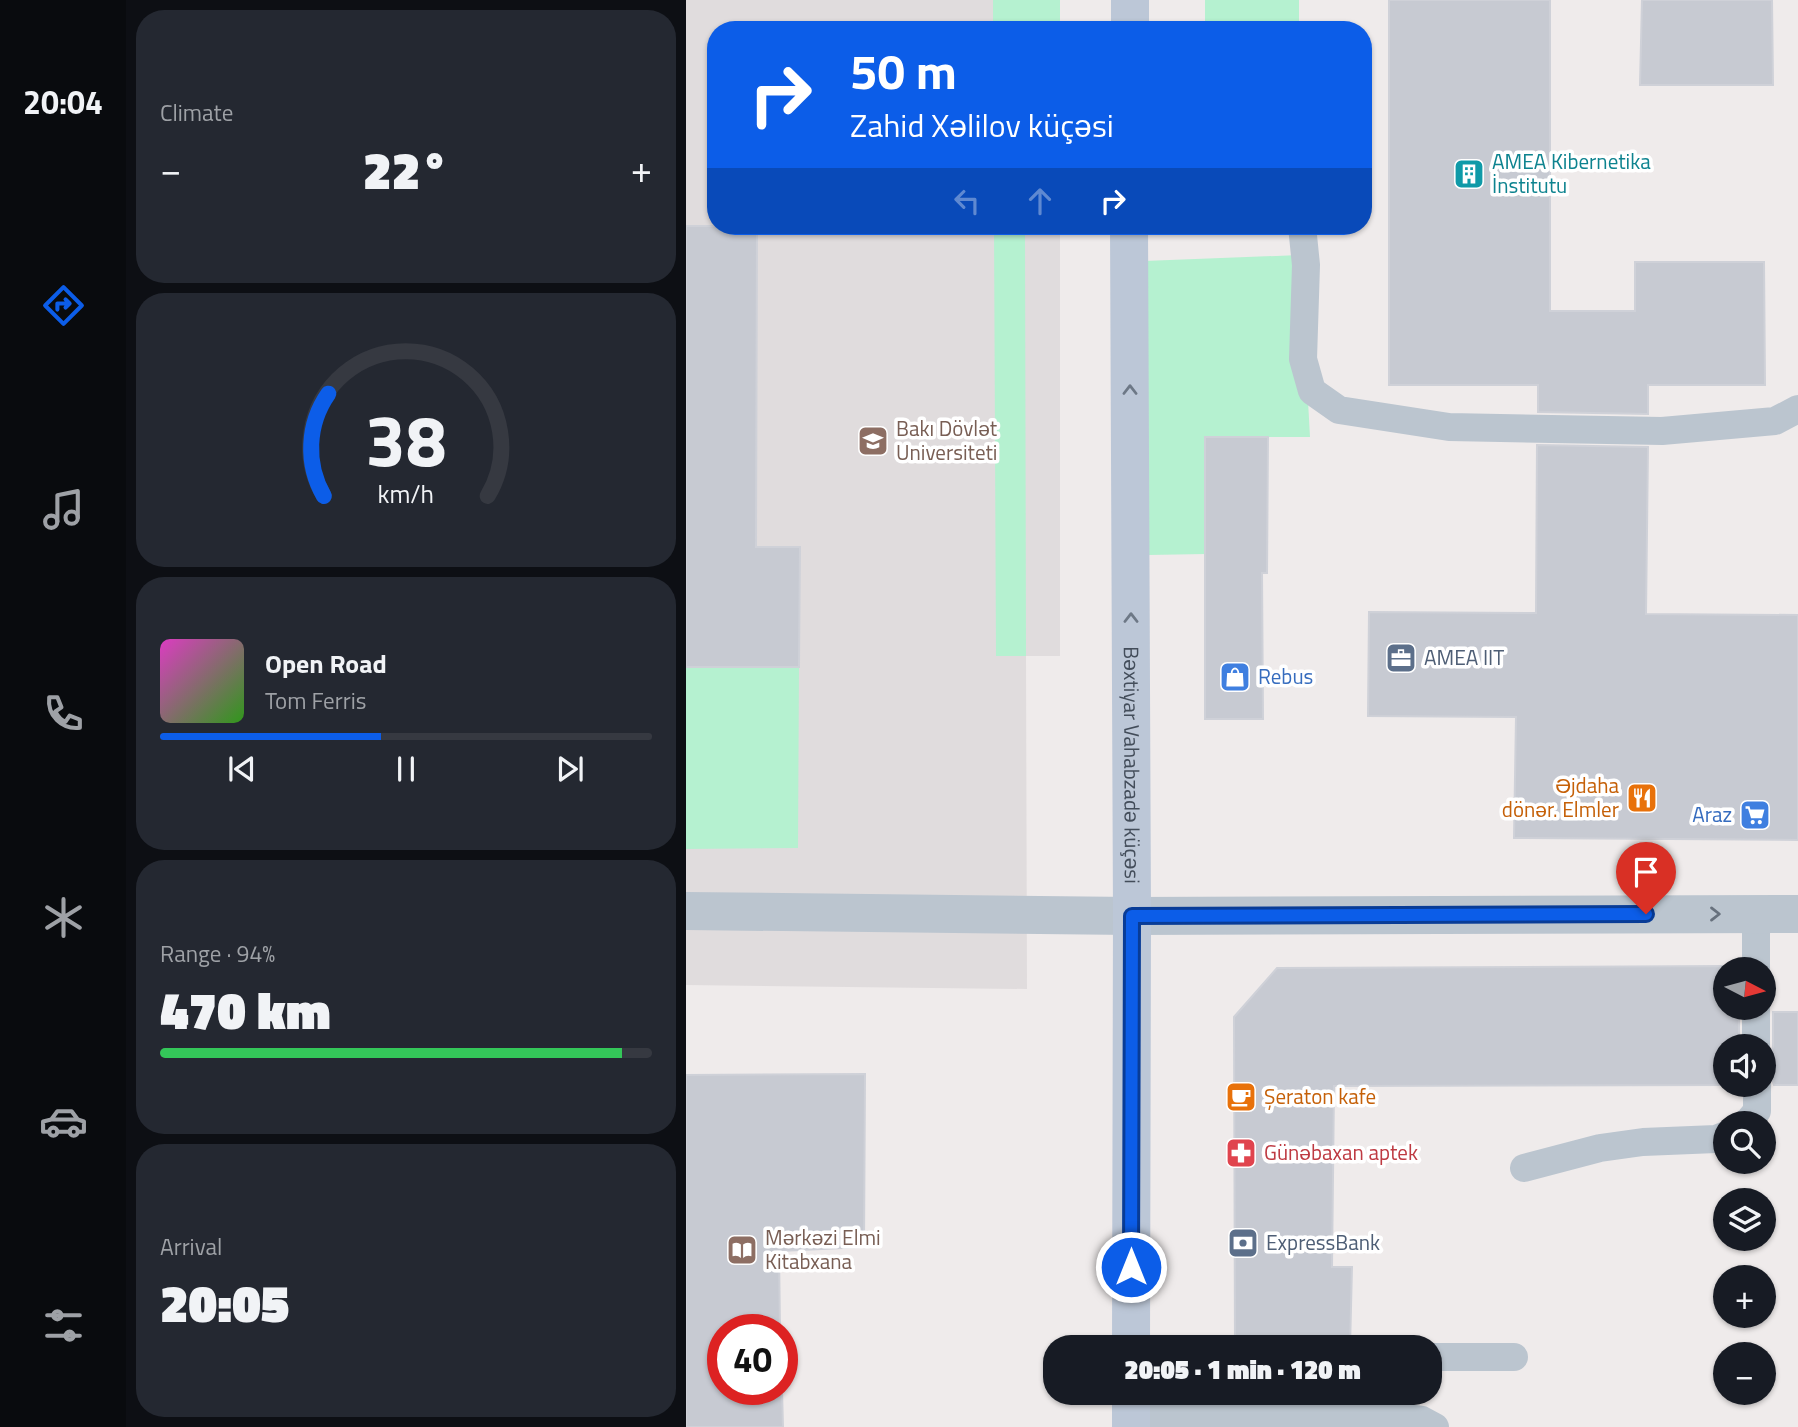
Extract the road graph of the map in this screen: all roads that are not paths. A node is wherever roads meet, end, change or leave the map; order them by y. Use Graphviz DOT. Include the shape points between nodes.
graph roads {
  1 [pos="1130,0"];
  2 [pos="1130,21"];
  3 [pos="1129,235"];
  4 [pos="1303,235"];
  5 [pos="1798,409"];
  6 [pos="686,911"];
  7 [pos="1756,914"];
  8 [pos="1798,914"];
  9 [pos="1132,916"];
  10 [pos="1756,957"];
  11 [pos="1713,1139"];
  12 [pos="1524,1168"];
  13 [pos="1131,1335"];
  14 [pos="1442,1357"];
  15 [pos="1514,1357"];
  16 [pos="1131,1411"];
  17 [pos="1435,1427"];
  1 -- 2 [label="street"];
  9 -- 3 [label="street, Bəxtiyar Vahabzadə küçəsi, one-way"];
  4 -- 5 [label="lane" via="1303,359 1312,391 1339,410 1449,427 1662,431 1776,421"];
  6 -- 9 [label="street"];
  7 -- 8 [label="street"];
  9 -- 7 [label="street, one-way"];
  7 -- 10 [label="lane"];
  9 -- 13 [label="street, Bəxtiyar Vahabzadə küçəsi"];
  11 -- 12 [label="lane" via="1600,1148"];
  14 -- 15 [label="lane"];
  16 -- 17 [label="lane" via="1383,1416 1422,1420"];
}
